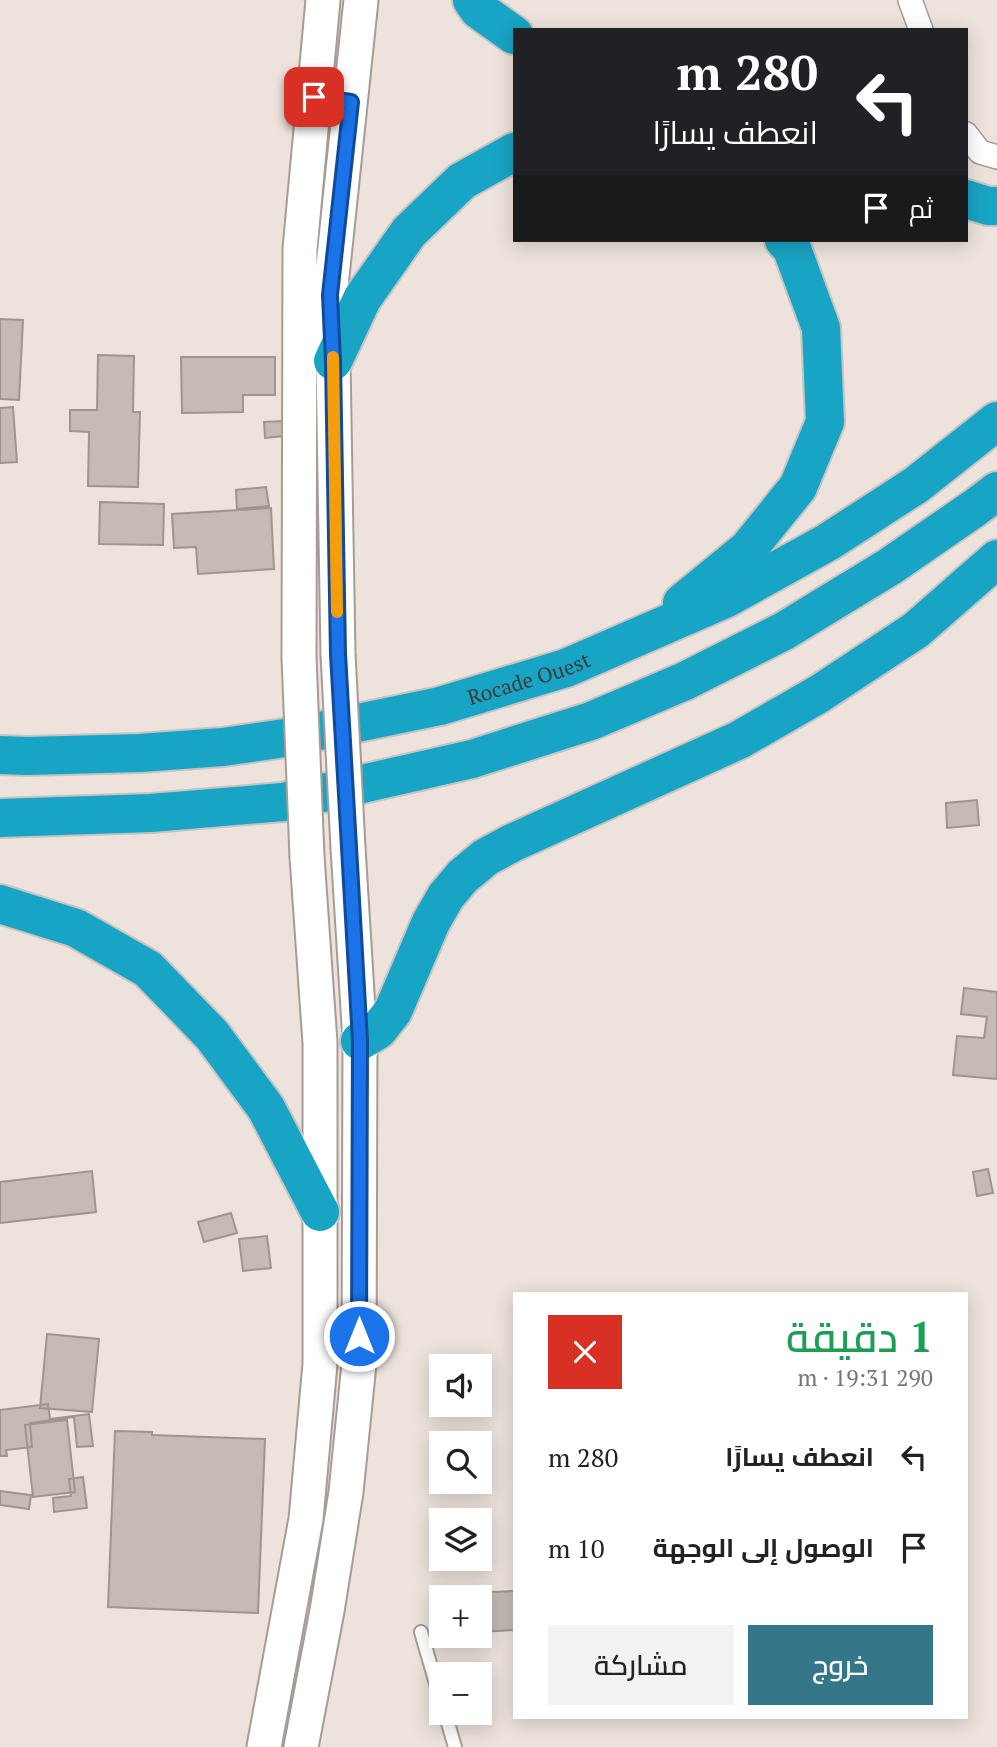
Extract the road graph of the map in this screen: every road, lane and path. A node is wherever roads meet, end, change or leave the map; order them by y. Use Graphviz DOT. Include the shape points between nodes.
graph roads {
  1 [pos="323,0"];
  2 [pos="361,0"];
  3 [pos="472,0"];
  4 [pos="910,0"];
  5 [pos="920,28"];
  6 [pos="513,34"];
  7 [pos="314,97"];
  8 [pos="351,102"];
  9 [pos="968,137"];
  10 [pos="513,153"];
  11 [pos="997,157"];
  12 [pos="968,200"];
  13 [pos="997,206"];
  14 [pos="786,242"];
  15 [pos="333,361"];
  16 [pos="997,421"];
  17 [pos="997,491"];
  18 [pos="997,559"];
  19 [pos="642,636"];
  20 [pos="0,755"];
  21 [pos="0,818"];
  22 [pos="0,904"];
  23 [pos="360,1041"];
  24 [pos="320,1043"];
  25 [pos="320,1212"];
  26 [pos="421,1632"];
  27 [pos="430,1662"];
  28 [pos="449,1725"];
  29 [pos="264,1747"];
  30 [pos="301,1747"];
  31 [pos="455,1747"];
  1 -- 7 [label="main road"];
  2 -- 8 [label="main road"];
  3 -- 6 [label="highway"];
  4 -- 5 [label="street"];
  7 -- 8 [label="main road"];
  7 -- 24 [label="main road, bridge" via="300,249 299,657"];
  8 -- 15 [label="main road" via="330,295"];
  9 -- 11 [label="street" via="980,152"];
  10 -- 15 [label="highway" via="462,181 410,232 362,299"];
  12 -- 13 [label="highway"];
  14 -- 19 [label="highway" via="821,328 825,422 798,487 748,549"];
  15 -- 23 [label="main road, bridge" via="338,654"];
  16 -- 19 [label="highway, Rocade Ouest" via="916,485 828,542 727,598"];
  17 -- 21 [label="highway" via="890,567 785,631 592,721 472,759 283,802 151,813"];
  18 -- 23 [label="highway" via="916,630 819,694 739,740 486,857 446,896 393,1011 379,1030"];
  19 -- 20 [label="highway, Rocade Ouest" via="566,667 440,706 285,738 140,753"];
  22 -- 25 [label="highway" via="76,928 148,969 212,1035 266,1108"];
  23 -- 24 [label="main road"];
  23 -- 30 [label="main road" via="359,1364 346,1492"];
  24 -- 25 [label="main road"];
  25 -- 29 [label="main road" via="320,1364 306,1519"];
  26 -- 27 [label="lane"];
  28 -- 31 [label="lane"];
}
